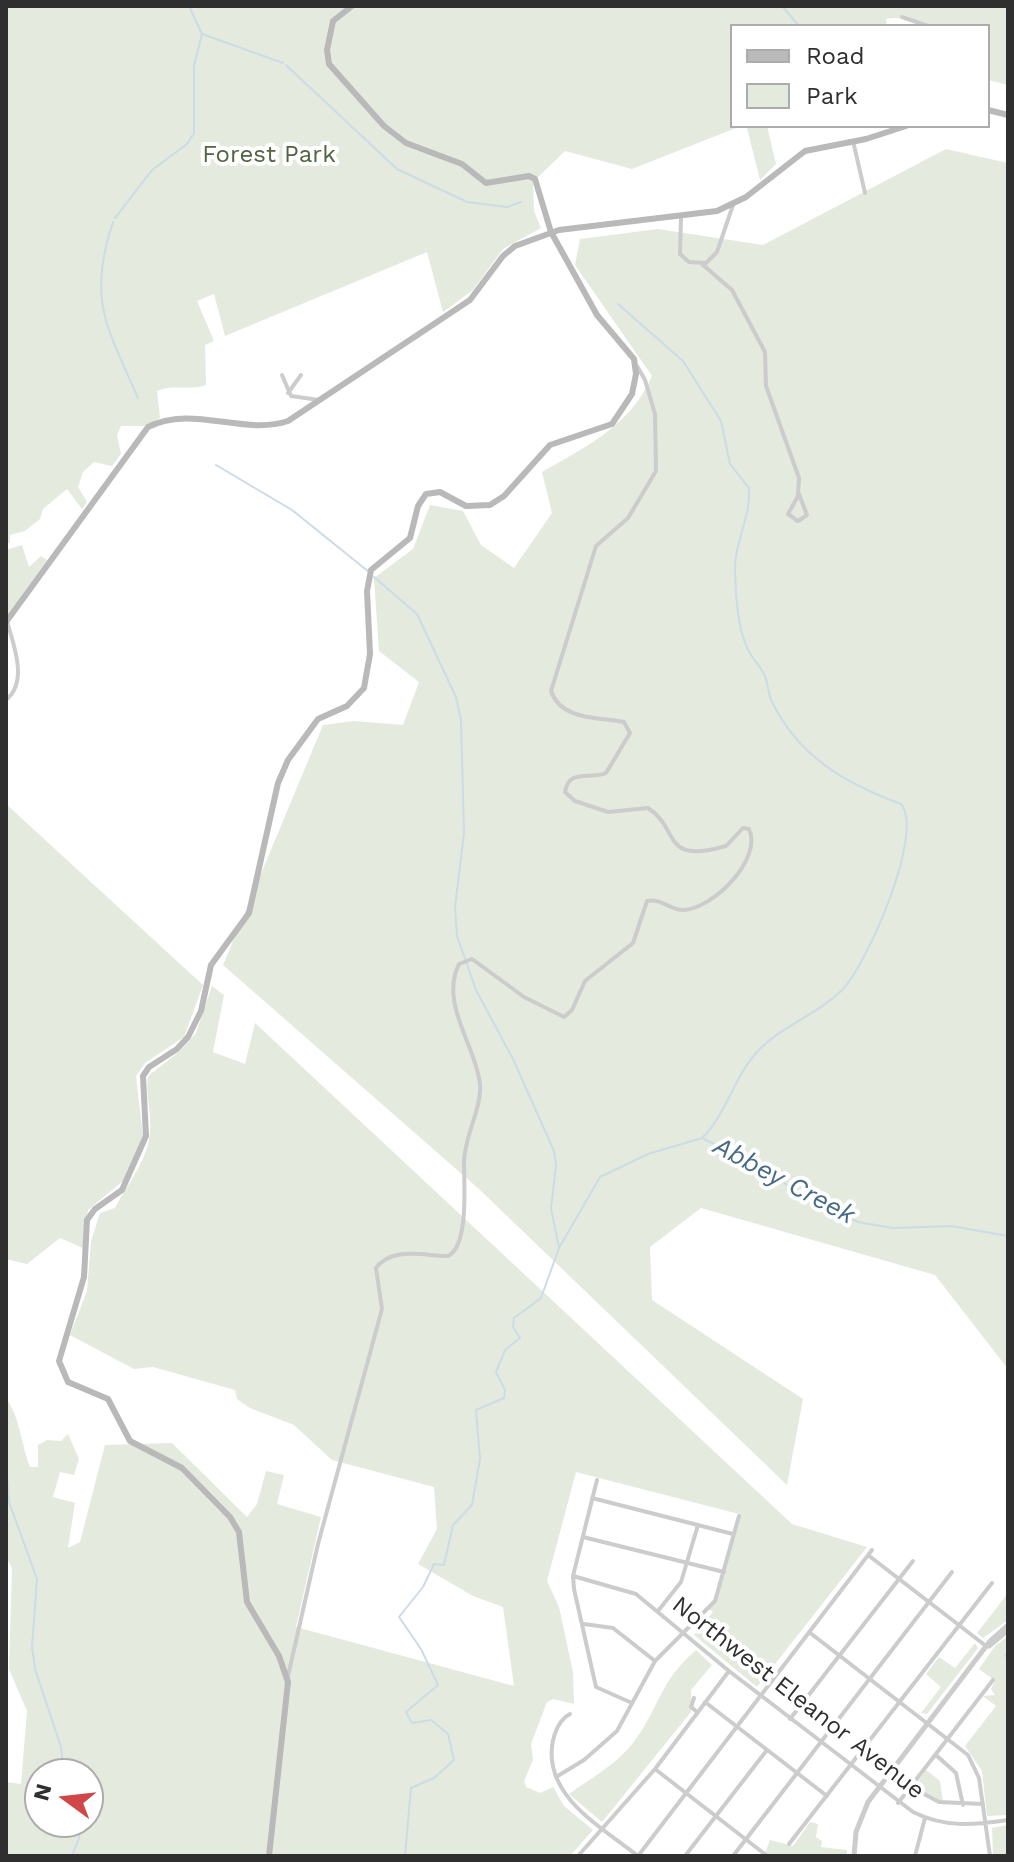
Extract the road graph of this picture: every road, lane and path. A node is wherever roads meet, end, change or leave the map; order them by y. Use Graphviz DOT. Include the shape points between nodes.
graph roads {
  1 [pos="352,6"];
  2 [pos="902,17"];
  3 [pos="922,24"];
  4 [pos="899,128"];
  5 [pos="853,141"];
  6 [pos="865,193"];
  7 [pos="733,205"];
  8 [pos="681,218"];
  9 [pos="551,232"];
  10 [pos="702,264"];
  11 [pos="635,364"];
  12 [pos="282,375"];
  13 [pos="301,375"];
  14 [pos="288,393"];
  15 [pos="321,401"];
  16 [pos="799,494"];
  17 [pos="6,621"];
  18 [pos="6,700"];
  19 [pos="597,1480"];
  20 [pos="592,1498"];
  21 [pos="739,1516"];
  22 [pos="698,1525"];
  23 [pos="734,1535"];
  24 [pos="583,1537"];
  25 [pos="913,1561"];
  26 [pos="687,1563"];
  27 [pos="725,1572"];
  28 [pos="952,1572"];
  29 [pos="573,1576"];
  30 [pos="900,1578"];
  31 [pos="992,1583"];
  32 [pos="930,1602"];
  33 [pos="658,1611"];
  34 [pos="584,1624"];
  35 [pos="960,1625"];
  36 [pos="1008,1628"];
  37 [pos="809,1632"];
  38 [pos="685,1633"];
  39 [pos="988,1647"];
  40 [pos="840,1656"];
  41 [pos="655,1661"];
  42 [pos="729,1671"];
  43 [pos="287,1677"];
  44 [pos="870,1679"];
  45 [pos="993,1680"];
  46 [pos="760,1695"];
  47 [pos="694,1698"];
  48 [pos="900,1701"];
  49 [pos="705,1702"];
  50 [pos="632,1703"];
  51 [pos="698,1712"];
  52 [pos="570,1714"];
  53 [pos="790,1719"];
  54 [pos="929,1724"];
  55 [pos="736,1725"];
  56 [pos="949,1739"];
  57 [pos="821,1742"];
  58 [pos="767,1750"];
  59 [pos="936,1755"];
  60 [pos="850,1765"];
  61 [pos="655,1769"];
  62 [pos="797,1773"];
  63 [pos="556,1777"];
  64 [pos="879,1787"];
  65 [pos="911,1787"];
  66 [pos="686,1793"];
  67 [pos="827,1796"];
  68 [pos="898,1803"];
  69 [pos="983,1804"];
  70 [pos="963,1805"];
  71 [pos="716,1817"];
  72 [pos="925,1818"];
  73 [pos="1008,1820"];
  74 [pos="986,1823"];
  75 [pos="603,1829"];
  76 [pos="745,1840"];
  77 [pos="789,1844"];
  78 [pos="766,1855"];
  79 [pos="269,1856"];
  80 [pos="578,1856"];
  81 [pos="638,1856"];
  82 [pos="685,1856"];
  83 [pos="733,1856"];
  84 [pos="854,1856"];
  85 [pos="915,1856"];
  86 [pos="990,1856"];
  1 -- 9 [label="main road" via="333,21 327,55 332,68 406,143 455,160 486,183 533,178"];
  2 -- 3 [label="street"];
  4 -- 5 [label="main road"];
  5 -- 6 [label="street"];
  5 -- 7 [label="main road" via="799,154"];
  7 -- 8 [label="main road"];
  7 -- 10 [label="street" via="717,252"];
  8 -- 9 [label="main road"];
  8 -- 10 [label="street" via="679,251 689,262"];
  9 -- 11 [label="main road" via="597,315 629,349"];
  9 -- 15 [label="main road" via="508,251 470,300"];
  10 -- 16 [label="street" via="732,290 765,352 766,386 799,478"];
  11 -- 43 [label="main road" via="632,394 612,424 550,445 490,505 466,506 444,493 429,492 419,503 410,538 371,570 370,656 364,688 347,706 316,721 284,767 249,913 213,961 201,1011 188,1037 144,1073 141,1088 148,1128 143,1144 120,1192 87,1220 84,1277 60,1352 60,1371 71,1384 106,1398 130,1441 176,1463 233,1521 241,1541 247,1602"];
  11 -- 43 [label="street" via="655,414 656,471 628,518 596,546 551,691 564,707 591,720 624,722 630,733 606,773 578,775 565,792 608,812 648,808 674,843 688,850 726,846 743,828 749,829 748,856 731,882 700,905 680,910 647,901 633,943 585,981 564,1017 524,997 472,959 459,964 455,1002 480,1087 465,1143 459,1244 448,1256 396,1255 376,1268 382,1309"];
  12 -- 14 [label="street"];
  13 -- 14 [label="street"];
  14 -- 15 [label="street"];
  15 -- 17 [label="main road" via="275,425 174,418 148,427"];
  16 -- 16 [label="street" via="788,514 798,521 807,515"];
  17 -- 18 [label="street" via="19,667"];
  19 -- 20 [label="street"];
  20 -- 22 [label="street"];
  20 -- 24 [label="street"];
  21 -- 23 [label="street"];
  22 -- 23 [label="street"];
  22 -- 26 [label="street"];
  23 -- 27 [label="street"];
  24 -- 26 [label="street"];
  24 -- 29 [label="street"];
  25 -- 30 [label="street"];
  26 -- 27 [label="street"];
  26 -- 33 [label="street" via="681,1582"];
  27 -- 38 [label="street" via="715,1601"];
  28 -- 32 [label="street"];
  29 -- 33 [label="street, Northwest Eleanor Avenue" via="636,1594"];
  29 -- 34 [label="street"];
  30 -- 32 [label="street"];
  30 -- 37 [label="street" via="870,1552"];
  30 -- 40 [label="street"];
  31 -- 35 [label="street"];
  32 -- 35 [label="street"];
  32 -- 44 [label="street"];
  33 -- 38 [label="street, Northwest Eleanor Avenue"];
  34 -- 41 [label="street" via="613,1628"];
  34 -- 50 [label="street" via="596,1687"];
  35 -- 39 [label="street"];
  35 -- 48 [label="street"];
  36 -- 39 [label="street"];
  37 -- 40 [label="street"];
  37 -- 46 [label="street"];
  38 -- 41 [label="street"];
  38 -- 42 [label="street, Northwest Eleanor Avenue"];
  39 -- 54 [label="street"];
  40 -- 44 [label="street"];
  40 -- 53 [label="street"];
  41 -- 50 [label="street"];
  42 -- 46 [label="street, Northwest Eleanor Avenue"];
  42 -- 49 [label="street"];
  43 -- 79 [label="main road"];
  44 -- 48 [label="street"];
  44 -- 57 [label="street"];
  45 -- 56 [label="street"];
  46 -- 53 [label="street, Northwest Eleanor Avenue"];
  46 -- 55 [label="street"];
  47 -- 51 [label="street" via="691,1707"];
  48 -- 54 [label="street"];
  48 -- 60 [label="street"];
  49 -- 51 [label="street"];
  49 -- 55 [label="street"];
  50 -- 63 [label="street" via="613,1735"];
  51 -- 61 [label="street"];
  52 -- 63 [label="street" via="560,1722 552,1743"];
  53 -- 57 [label="street, Northwest Eleanor Avenue"];
  54 -- 56 [label="street"];
  54 -- 64 [label="street"];
  55 -- 58 [label="street"];
  55 -- 66 [label="street"];
  56 -- 59 [label="street"];
  56 -- 69 [label="street" via="973,1761"];
  57 -- 60 [label="street, Northwest Eleanor Avenue"];
  57 -- 62 [label="street"];
  58 -- 62 [label="street"];
  58 -- 71 [label="street"];
  59 -- 65 [label="street"];
  59 -- 70 [label="street" via="956,1773"];
  60 -- 64 [label="street, Northwest Eleanor Avenue"];
  60 -- 67 [label="street"];
  61 -- 66 [label="street"];
  61 -- 75 [label="street"];
  62 -- 67 [label="street"];
  62 -- 76 [label="street"];
  63 -- 75 [label="street" via="570,1800"];
  64 -- 68 [label="street, Northwest Eleanor Avenue"];
  64 -- 84 [label="street" via="860,1819"];
  65 -- 68 [label="street"];
  65 -- 70 [label="street" via="939,1802"];
  66 -- 71 [label="street"];
  66 -- 81 [label="street"];
  67 -- 77 [label="street"];
  68 -- 72 [label="street, Northwest Eleanor Avenue"];
  69 -- 70 [label="street"];
  69 -- 74 [label="street"];
  71 -- 76 [label="street"];
  71 -- 82 [label="street"];
  72 -- 74 [label="street, Northwest Eleanor Avenue" via="954,1825"];
  72 -- 85 [label="street"];
  73 -- 74 [label="street, Northwest Eleanor Avenue"];
  74 -- 86 [label="street"];
  75 -- 80 [label="street"];
  75 -- 81 [label="street"];
  76 -- 78 [label="street"];
  76 -- 83 [label="street"];
}
